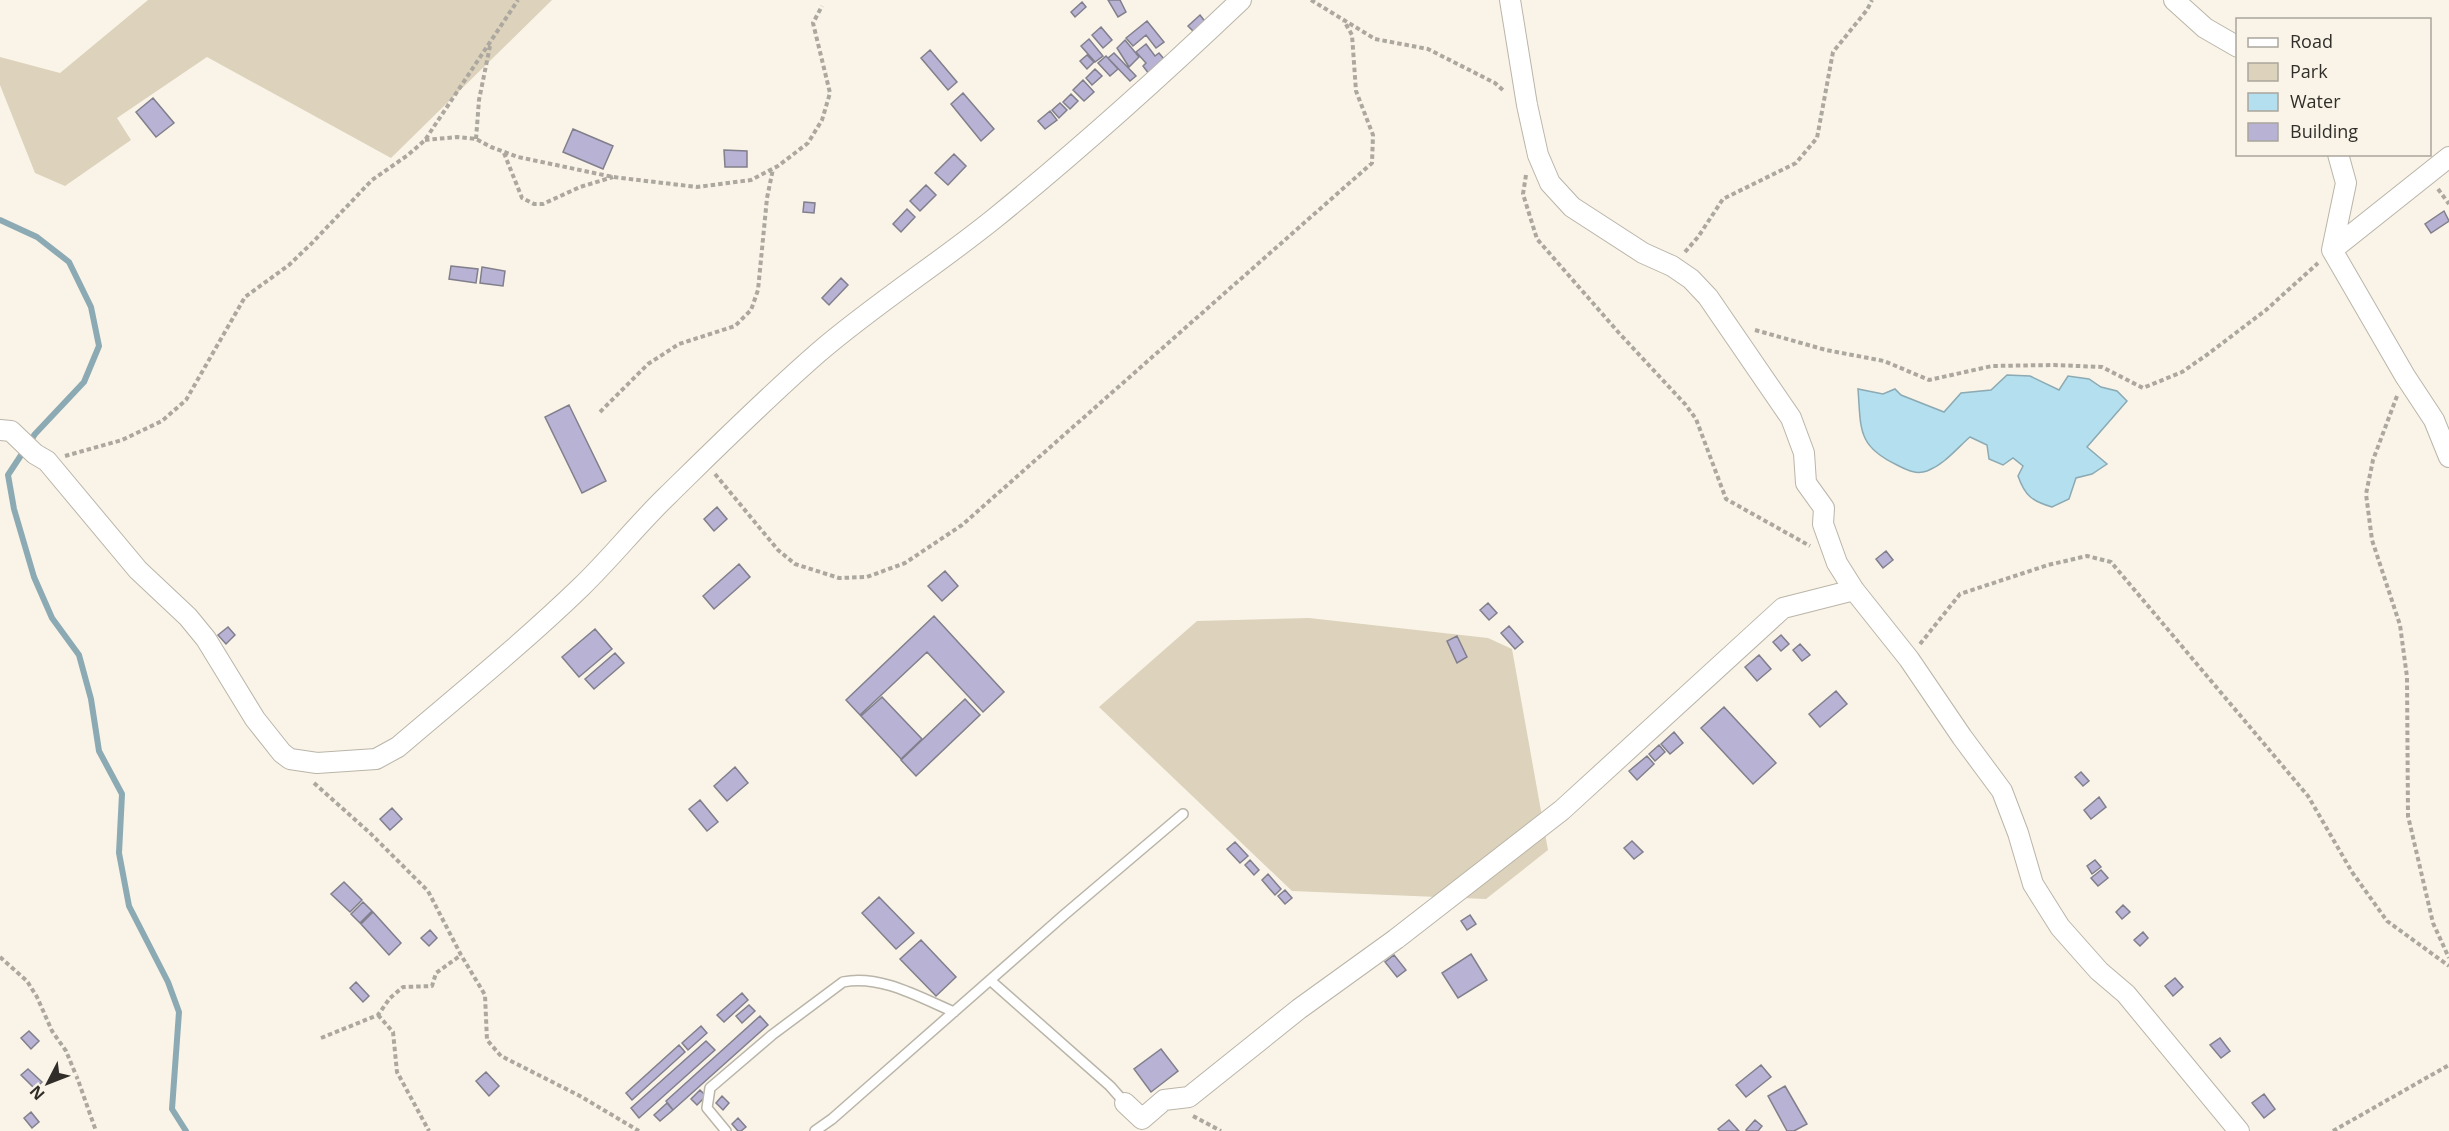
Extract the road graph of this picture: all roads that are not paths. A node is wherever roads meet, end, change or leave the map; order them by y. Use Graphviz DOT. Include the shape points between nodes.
graph roads {
  1 [pos="1241,0"];
  2 [pos="1510,0"];
  3 [pos="2174,0"];
  4 [pos="2236,46"];
  5 [pos="2339,156"];
  6 [pos="2449,157"];
  7 [pos="2332,250"];
  8 [pos="0,430"];
  9 [pos="2449,457"];
  10 [pos="1854,590"];
  11 [pos="1183,814"];
  12 [pos="990,980"];
  13 [pos="954,1011"];
  14 [pos="1125,1103"];
  15 [pos="726,1131"];
  16 [pos="815,1131"];
  17 [pos="2239,1131"];
  1 -- 8 [label="street" via="1069,157 820,352 735,428 582,586 398,747 376,759 317,763 290,759 282,753 255,719 188,616 138,570 47,462 11,431"];
  2 -- 10 [label="street" via="1538,155 1550,183 1572,207 1643,253 1672,266 1708,297 1791,418 1804,453 1806,483 1824,508 1822,524 1837,563"];
  3 -- 4 [label="street" via="2205,28"];
  5 -- 7 [label="street" via="2346,183"];
  6 -- 7 [label="street"];
  7 -- 9 [label="street" via="2434,420"];
  10 -- 14 [label="street" via="1783,608 1562,810 1189,1096 1164,1100 1142,1119"];
  10 -- 17 [label="street" via="1909,658 2002,790 2033,884 2060,927 2098,971 2126,994"];
  11 -- 12 [label="lane"];
  12 -- 13 [label="lane"];
  12 -- 14 [label="lane"];
  13 -- 15 [label="lane" via="896,988 857,979 843,982 710,1088 707,1108"];
  13 -- 16 [label="lane"];
}
